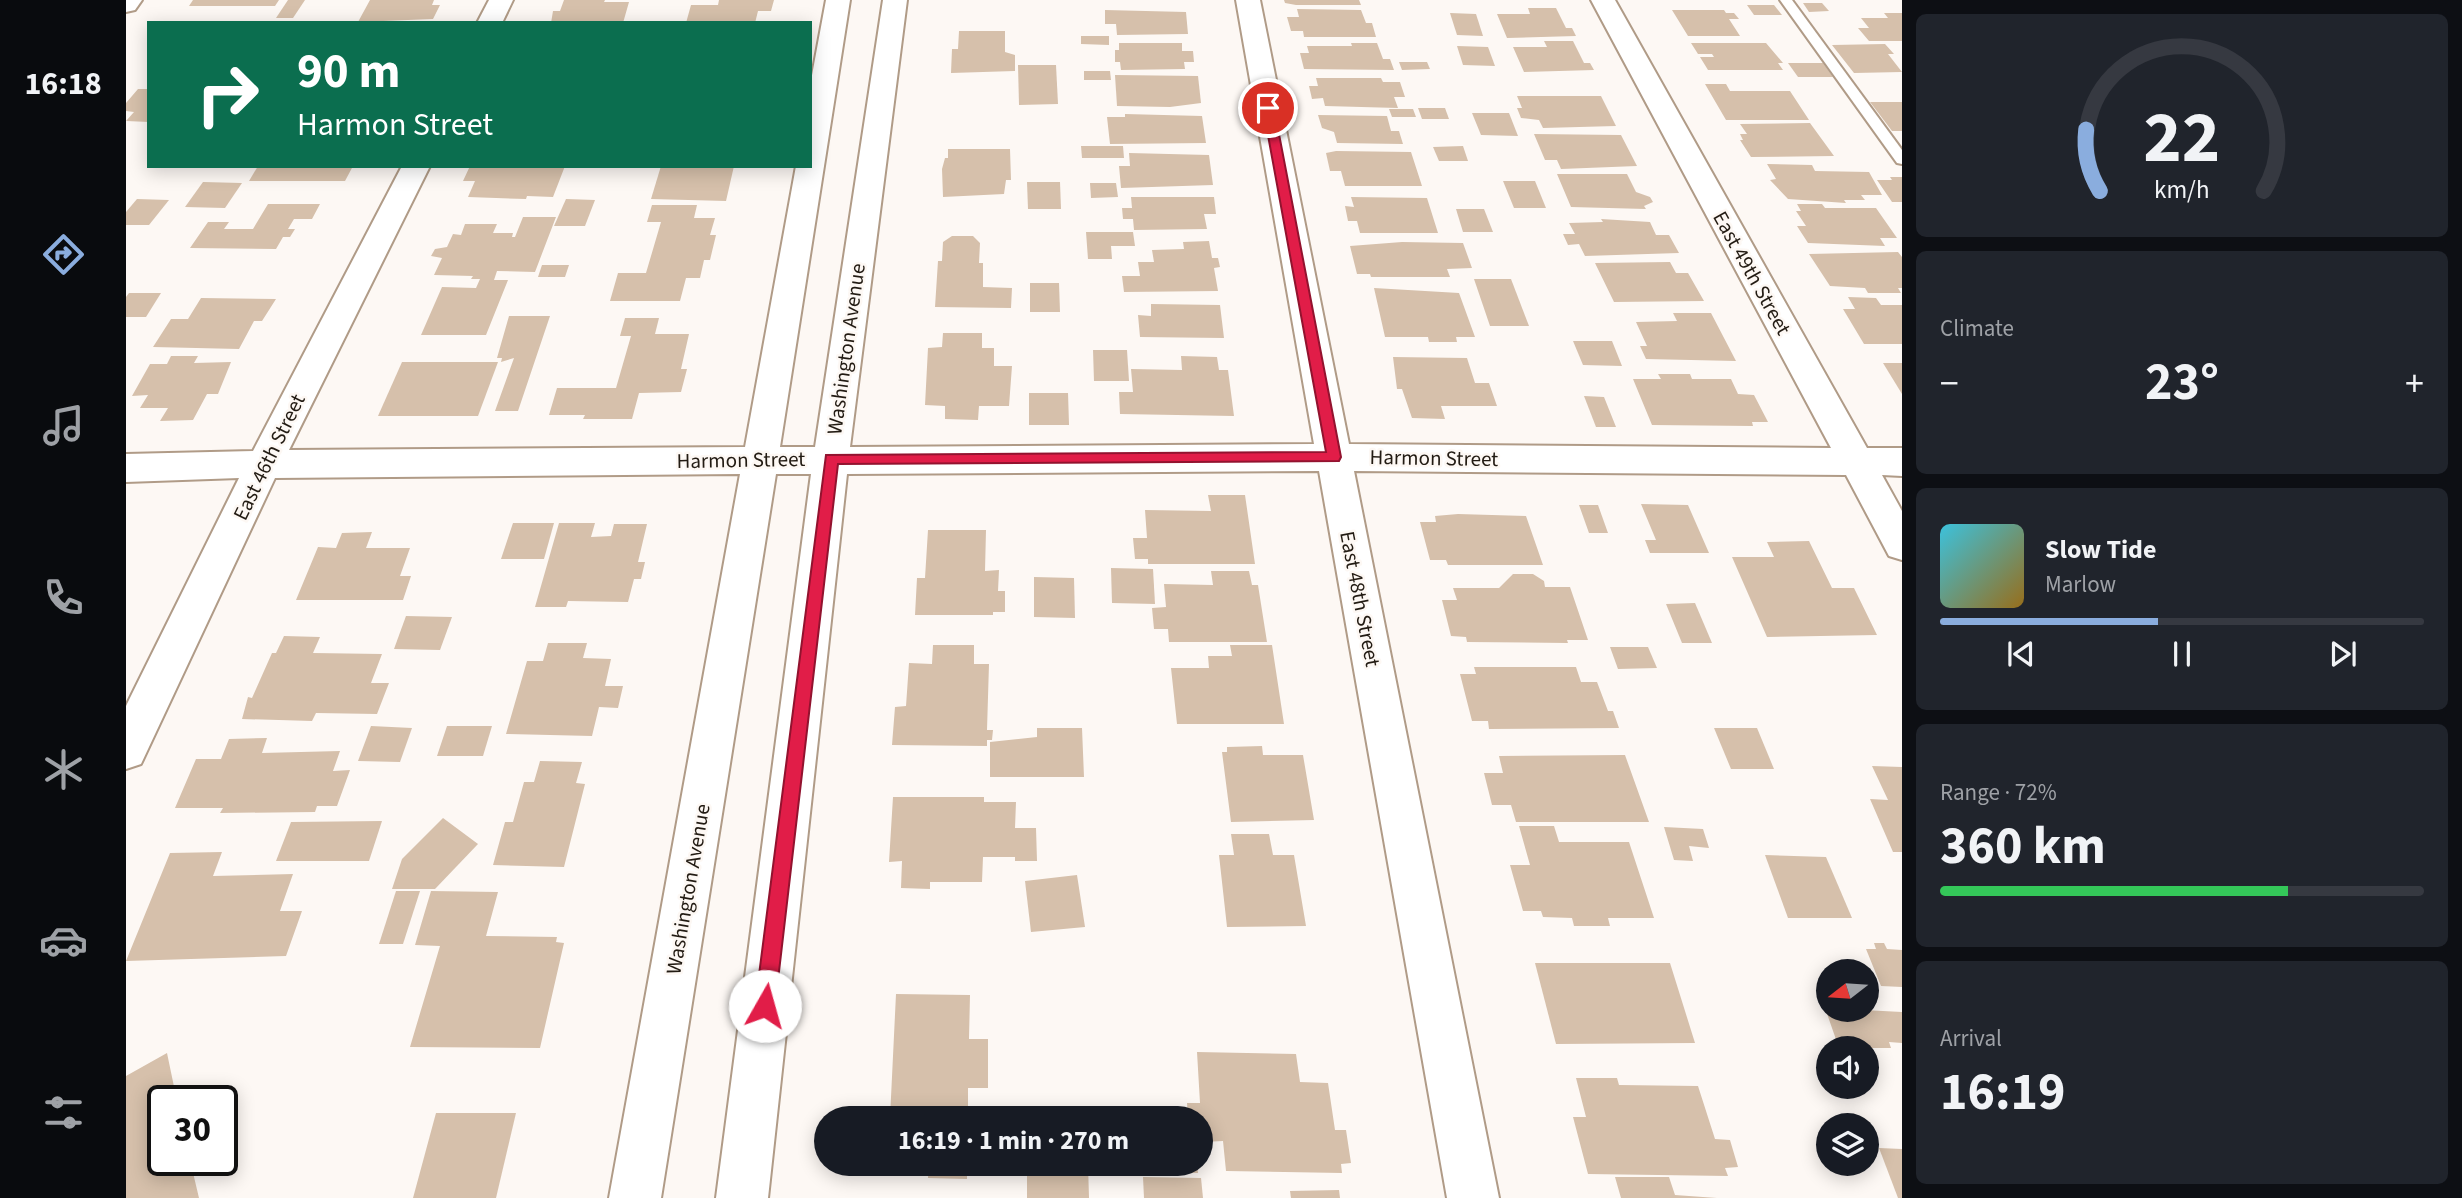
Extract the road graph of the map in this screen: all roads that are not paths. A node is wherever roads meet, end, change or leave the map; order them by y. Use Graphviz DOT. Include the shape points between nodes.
graph roads {
  1 [pos="130,0"];
  2 [pos="501,0"];
  3 [pos="838,0"];
  4 [pos="895,0"];
  5 [pos="1248,0"];
  6 [pos="1603,0"];
  7 [pos="1786,0"];
  8 [pos="126,5"];
  9 [pos="490,21"];
  10 [pos="812,154"];
  11 [pos="1902,160"];
  12 [pos="415,168"];
  13 [pos="810,168"];
  14 [pos="1334,457"];
  15 [pos="831,459"];
  16 [pos="761,460"];
  17 [pos="1856,462"];
  18 [pos="1902,462"];
  19 [pos="264,464"];
  20 [pos="126,468"];
  21 [pos="1902,545"];
  22 [pos="126,750"];
  23 [pos="635,1198"];
  24 [pos="742,1198"];
  25 [pos="1473,1198"];
  1 -- 8 [label="street"];
  2 -- 9 [label="street"];
  3 -- 10 [label="street, Washington Avenue"];
  4 -- 15 [label="street, Washington Avenue"];
  5 -- 14 [label="street, East 48th Street"];
  6 -- 17 [label="street, East 49th Street"];
  7 -- 11 [label="lane"];
  12 -- 19 [label="street, East 46th Street"];
  13 -- 16 [label="street, Washington Avenue"];
  14 -- 15 [label="street, Harmon Street"];
  14 -- 17 [label="street, Harmon Street"];
  14 -- 25 [label="street, East 48th Street"];
  15 -- 16 [label="street, Harmon Street"];
  15 -- 24 [label="street, Washington Avenue"];
  16 -- 19 [label="street, Harmon Street"];
  16 -- 23 [label="street, Washington Avenue"];
  17 -- 18 [label="street, Harmon Street"];
  17 -- 21 [label="street, East 49th Street"];
  19 -- 20 [label="street, Harmon Street"];
  19 -- 22 [label="street, East 46th Street"];
}
